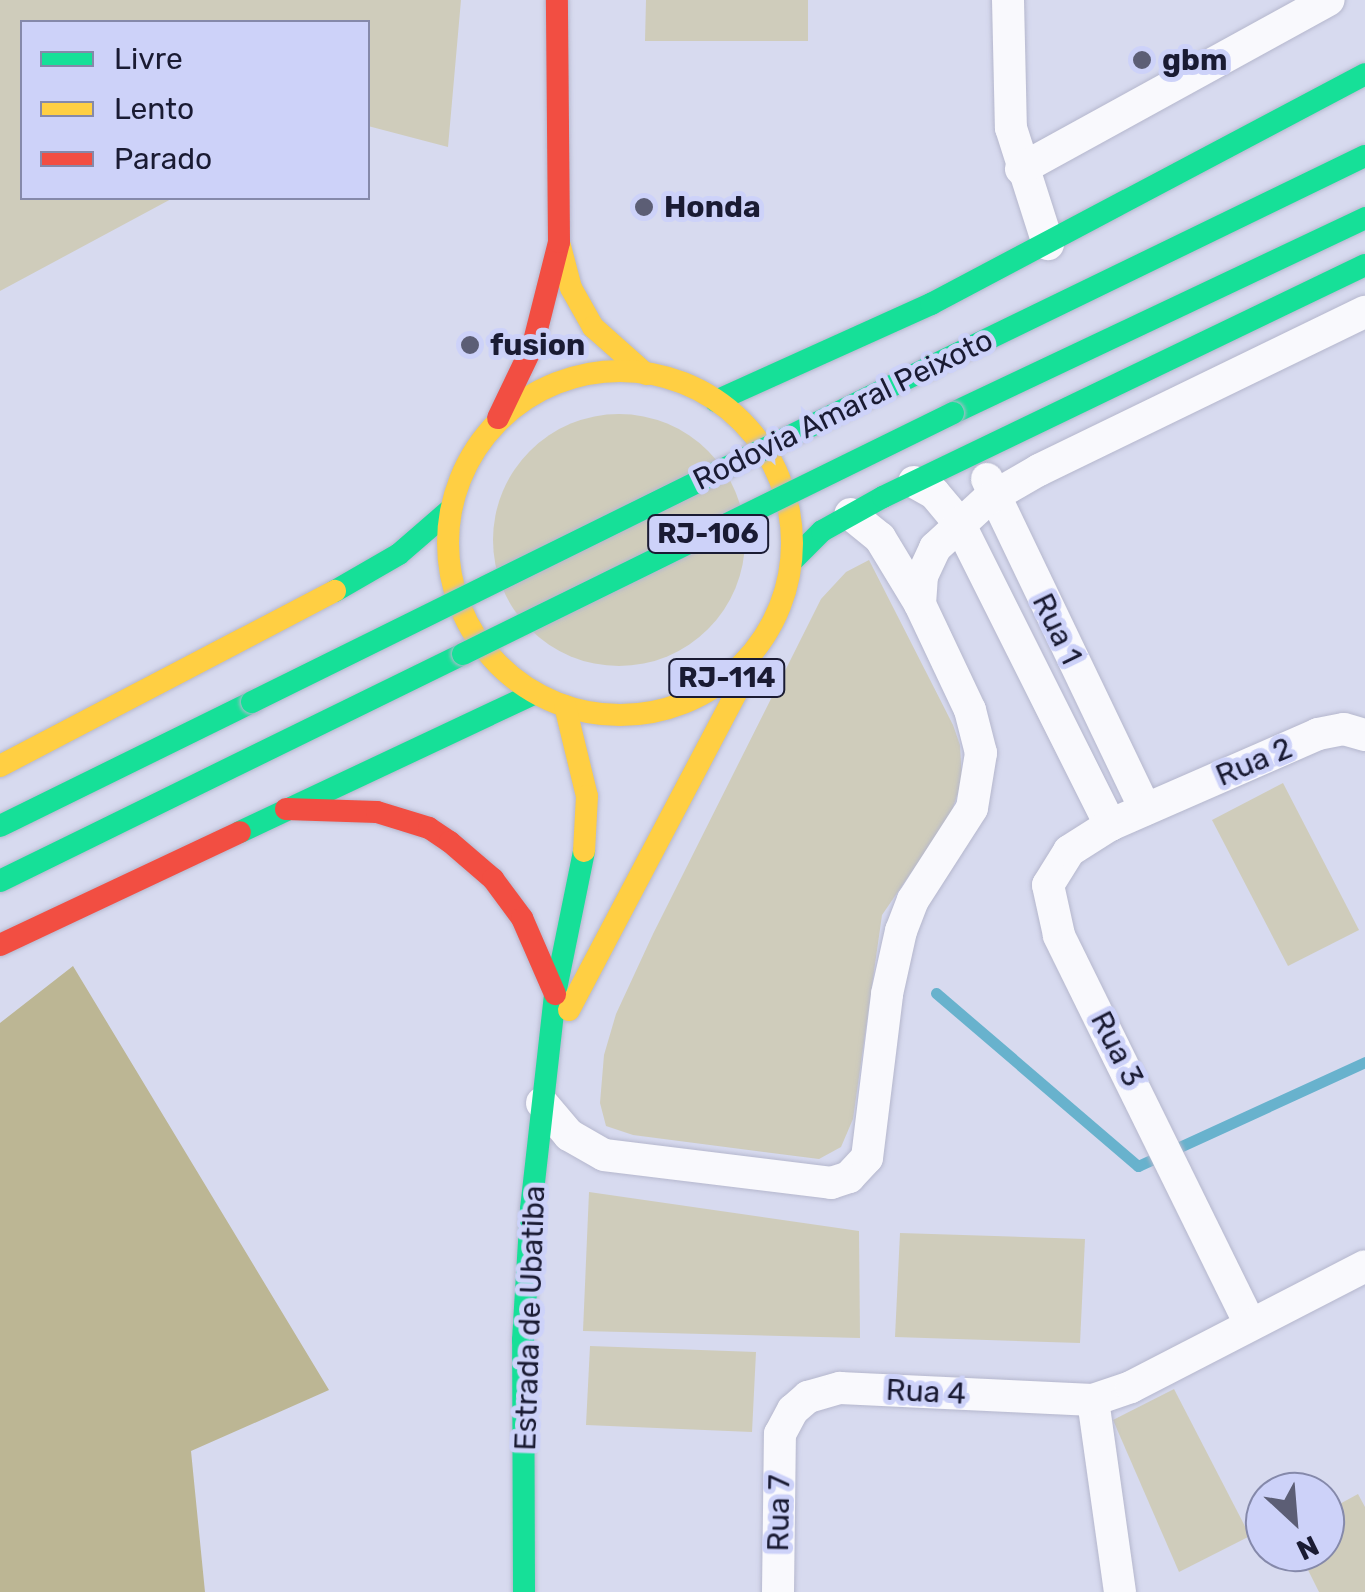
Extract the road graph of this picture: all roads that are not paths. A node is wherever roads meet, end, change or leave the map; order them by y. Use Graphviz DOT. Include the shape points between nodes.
graph roads {
  1 [pos="558,0"];
  2 [pos="1008,0"];
  3 [pos="1330,0"];
  4 [pos="1365,74"];
  5 [pos="1365,156"];
  6 [pos="1022,169"];
  7 [pos="1365,218"];
  8 [pos="559,242"];
  9 [pos="1048,244"];
  10 [pos="1365,265"];
  11 [pos="1365,312"];
  12 [pos="646,374"];
  13 [pos="716,401"];
  14 [pos="490,431"];
  15 [pos="989,445"];
  16 [pos="914,482"];
  17 [pos="993,496"];
  18 [pos="451,509"];
  19 [pos="850,514"];
  20 [pos="959,524"];
  21 [pos="792,561"];
  22 [pos="920,604"];
  23 [pos="769,630"];
  24 [pos="535,693"];
  25 [pos="566,706"];
  26 [pos="1365,735"];
  27 [pos="0,766"];
  28 [pos="286,809"];
  29 [pos="1145,809"];
  30 [pos="1110,825"];
  31 [pos="0,826"];
  32 [pos="0,881"];
  33 [pos="0,945"];
  34 [pos="554,994"];
  35 [pos="550,1045"];
  36 [pos="542,1103"];
  37 [pos="1365,1266"];
  38 [pos="1250,1324"];
  39 [pos="1093,1400"];
  40 [pos="780,1434"];
  41 [pos="524,1592"];
  42 [pos="778,1592"];
  43 [pos="1120,1592"];
  1 -- 8 [label="main road, RJ-114"];
  2 -- 6 [label="street" via="1011,128"];
  3 -- 6 [label="street"];
  4 -- 9 [label="main road"];
  5 -- 31 [label="main road, Rodovia Amaral Peixoto / RJ-106, bridge"];
  6 -- 9 [label="street"];
  7 -- 32 [label="main road, Rodovia Amaral Peixoto / RJ-106, bridge"];
  8 -- 12 [label="main road, RJ-114" via="571,288 593,327"];
  8 -- 14 [label="main road, RJ-114" via="533,345"];
  9 -- 13 [label="main road"];
  10 -- 15 [label="main road"];
  11 -- 17 [label="street"];
  12 -- 13 [label="main road, RJ-114"];
  12 -- 14 [label="main road, RJ-114" via="569,380 540,391"];
  13 -- 21 [label="main road, RJ-114" via="754,433 773,462 786,493"];
  14 -- 18 [label="main road, RJ-114"];
  15 -- 16 [label="main road"];
  15 -- 17 [label="street, Rua 1" via="985,464"];
  16 -- 19 [label="main road"];
  16 -- 20 [label="street, Rua 1" via="934,493"];
  17 -- 20 [label="street"];
  17 -- 29 [label="street, Rua 1"];
  18 -- 24 [label="main road, RJ-114" via="450,570 469,627 497,663"];
  18 -- 27 [label="main road" via="399,554 353,582"];
  19 -- 21 [label="main road"];
  19 -- 22 [label="street" via="880,538"];
  20 -- 22 [label="street" via="927,562"];
  20 -- 30 [label="street, Rua 1"];
  21 -- 23 [label="main road, RJ-114"];
  22 -- 36 [label="street" via="976,724 980,768 972,808 900,931 870,1143 860,1168 831,1183 810,1182 604,1155 569,1135"];
  23 -- 25 [label="main road, RJ-114" via="724,680 680,704 631,715"];
  23 -- 35 [label="main road, Estrada de Ubatiba / RJ-114"];
  24 -- 25 [label="main road, RJ-114"];
  24 -- 28 [label="main road"];
  25 -- 34 [label="main road, Estrada de Ubatiba / RJ-114" via="587,796 578,892"];
  26 -- 29 [label="street, Rua 2" via="1344,729 1318,734"];
  28 -- 33 [label="main road"];
  28 -- 34 [label="main road" via="377,812 450,842 493,880 522,918"];
  29 -- 30 [label="street, Rua 3"];
  30 -- 38 [label="street, Rua 3" via="1069,851 1048,885 1050,908"];
  34 -- 35 [label="main road, Estrada de Ubatiba / RJ-114"];
  35 -- 36 [label="main road, Estrada de Ubatiba / RJ-114"];
  36 -- 41 [label="main road, Estrada de Ubatiba / RJ-114" via="524,1340"];
  37 -- 38 [label="street"];
  38 -- 39 [label="street" via="1131,1388"];
  39 -- 40 [label="street, Rua 4" via="840,1388 808,1397"];
  39 -- 43 [label="street"];
  40 -- 42 [label="street, Rua 7"];
}
